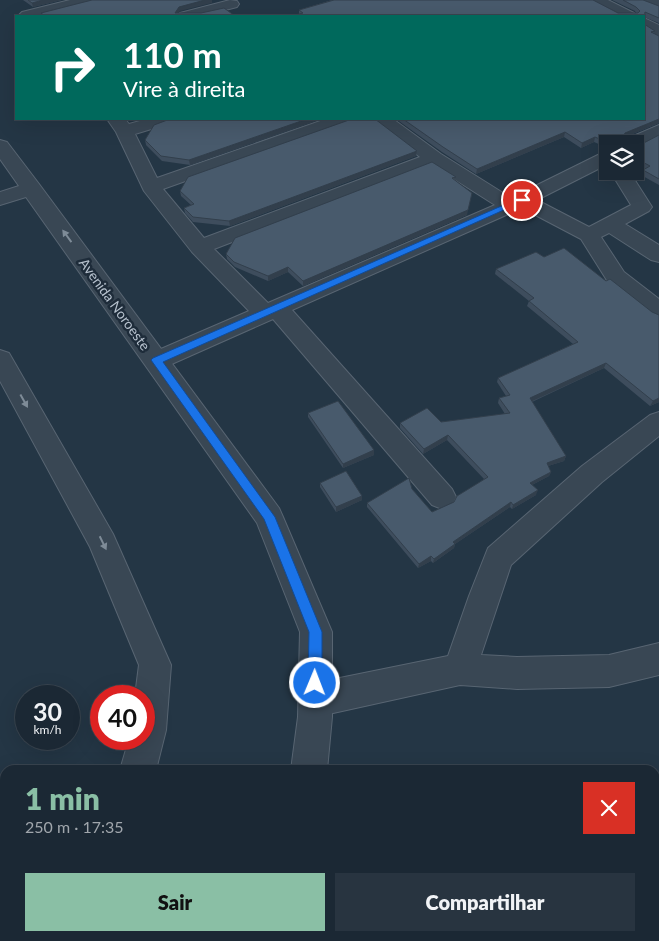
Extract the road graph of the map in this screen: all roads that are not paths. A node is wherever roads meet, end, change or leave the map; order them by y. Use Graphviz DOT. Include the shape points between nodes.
graph roads {
  1 [pos="88,0"];
  2 [pos="597,0"];
  3 [pos="647,0"];
  4 [pos="234,5"];
  5 [pos="659,5"];
  6 [pos="24,12"];
  7 [pos="189,15"];
  8 [pos="627,15"];
  9 [pos="645,24"];
  10 [pos="659,31"];
  11 [pos="158,120"];
  12 [pos="339,120"];
  13 [pos="383,120"];
  14 [pos="120,125"];
  15 [pos="659,130"];
  16 [pos="644,138"];
  17 [pos="0,146"];
  18 [pos="434,158"];
  19 [pos="599,160"];
  20 [pos="626,180"];
  21 [pos="151,187"];
  22 [pos="32,188"];
  23 [pos="0,199"];
  24 [pos="516,202"];
  25 [pos="651,210"];
  26 [pos="610,224"];
  27 [pos="589,235"];
  28 [pos="200,247"];
  29 [pos="659,255"];
  30 [pos="271,310"];
  31 [pos="659,311"];
  32 [pos="0,359"];
  33 [pos="156,360"];
  34 [pos="659,422"];
  35 [pos="442,497"];
  36 [pos="659,659"];
  37 [pos="460,668"];
  38 [pos="315,700"];
  39 [pos="139,765"];
  40 [pos="309,765"];
  1 -- 6 [label="street"];
  2 -- 8 [label="street"];
  3 -- 5 [label="street"];
  4 -- 7 [label="street"];
  9 -- 10 [label="street"];
  11 -- 14 [label="street"];
  12 -- 21 [label="street"];
  13 -- 18 [label="street"];
  14 -- 21 [label="street"];
  15 -- 16 [label="street"];
  17 -- 22 [label="street, Avenida Noroeste"];
  18 -- 24 [label="street"];
  18 -- 28 [label="street"];
  19 -- 24 [label="street"];
  20 -- 25 [label="street"];
  21 -- 28 [label="street"];
  22 -- 23 [label="street"];
  33 -- 22 [label="street, Avenida Noroeste, one-way"];
  24 -- 27 [label="street"];
  24 -- 30 [label="street"];
  25 -- 26 [label="street"];
  26 -- 27 [label="street"];
  26 -- 29 [label="street"];
  27 -- 31 [label="street" via="616,277"];
  28 -- 30 [label="street"];
  30 -- 33 [label="street"];
  30 -- 35 [label="street"];
  32 -- 39 [label="street, one-way" via="103,543 155,665 149,730"];
  33 -- 38 [label="street, Avenida Noroeste" via="269,517 316,632"];
  34 -- 37 [label="street" via="592,474 499,557"];
  36 -- 37 [label="street" via="609,671 517,673"];
  37 -- 38 [label="street"];
  38 -- 40 [label="street, Avenida Noroeste"];
}
